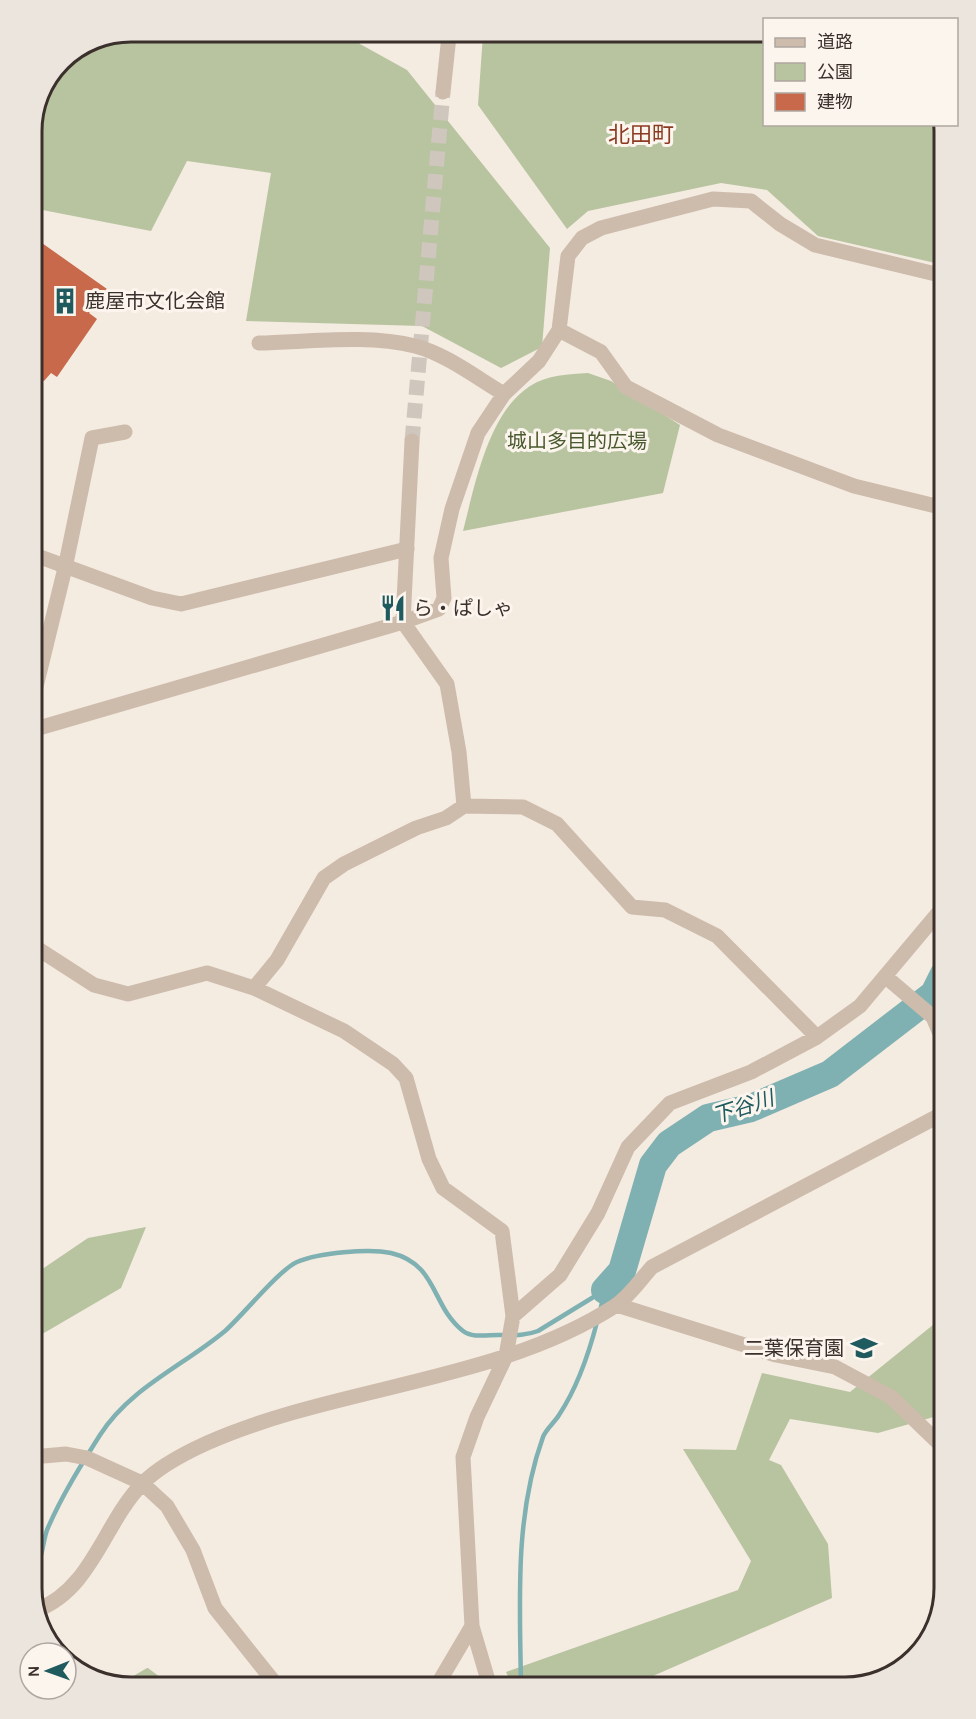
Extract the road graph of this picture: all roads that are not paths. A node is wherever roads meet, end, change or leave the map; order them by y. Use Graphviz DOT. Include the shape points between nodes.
graph roads {
  1 [pos="448,42"];
  2 [pos="443,92"];
  3 [pos="934,273"];
  4 [pos="559,330"];
  5 [pos="259,343"];
  6 [pos="504,394"];
  7 [pos="125,432"];
  8 [pos="412,441"];
  9 [pos="934,505"];
  10 [pos="406,549"];
  11 [pos="42,558"];
  12 [pos="65,568"];
  13 [pos="403,622"];
  14 [pos="42,659"];
  15 [pos="42,727"];
  16 [pos="464,806"];
  17 [pos="934,919"];
  18 [pos="42,951"];
  19 [pos="886,977"];
  20 [pos="254,988"];
  21 [pos="934,1019"];
  22 [pos="818,1037"];
  23 [pos="934,1119"];
  24 [pos="617,1305"];
  25 [pos="513,1316"];
  26 [pos="506,1356"];
  27 [pos="934,1438"];
  28 [pos="42,1456"];
  29 [pos="142,1484"];
  30 [pos="44,1607"];
  31 [pos="472,1626"];
  32 [pos="270,1677"];
  33 [pos="442,1677"];
  34 [pos="487,1677"];
  1 -- 2 [label="street"];
  3 -- 4 [label="street" via="815,244 751,201 713,199 601,228 582,238 568,256"];
  4 -- 6 [label="street" via="539,361"];
  4 -- 9 [label="street" via="601,352 626,387 718,435 854,486"];
  5 -- 6 [label="street" via="376,341 416,346"];
  6 -- 13 [label="street" via="478,433 452,509 441,558 444,598 439,609"];
  7 -- 12 [label="street" via="92,438"];
  8 -- 10 [label="street"];
  10 -- 12 [label="street" via="181,604"];
  10 -- 13 [label="street"];
  11 -- 12 [label="street"];
  12 -- 14 [label="street"];
  13 -- 15 [label="street"];
  13 -- 16 [label="street" via="447,684"];
  16 -- 20 [label="street" via="447,818 416,828 344,864 324,878 277,960"];
  16 -- 22 [label="street" via="523,807 557,824 632,907 665,910 717,936"];
  17 -- 19 [label="street"];
  18 -- 20 [label="street" via="93,985 128,994 207,973"];
  19 -- 21 [label="street"];
  19 -- 22 [label="street" via="860,1006"];
  20 -- 25 [label="street" via="344,1031 393,1064 406,1078 429,1159 443,1188 501,1232"];
  22 -- 25 [label="street" via="751,1072 670,1103 628,1147 598,1213 560,1275"];
  23 -- 24 [label="street" via="652,1267"];
  24 -- 26 [label="street" via="567,1332"];
  24 -- 27 [label="street" via="776,1355 834,1367 891,1397"];
  25 -- 26 [label="street"];
  26 -- 29 [label="street" via="328,1402 208,1442 175,1459"];
  26 -- 31 [label="street" via="463,1457"];
  28 -- 29 [label="street" via="66,1454 87,1458"];
  29 -- 30 [label="street" via="89,1564 64,1594"];
  29 -- 32 [label="street" via="167,1506 193,1550 215,1608"];
  31 -- 33 [label="street"];
  31 -- 34 [label="street"];
}
